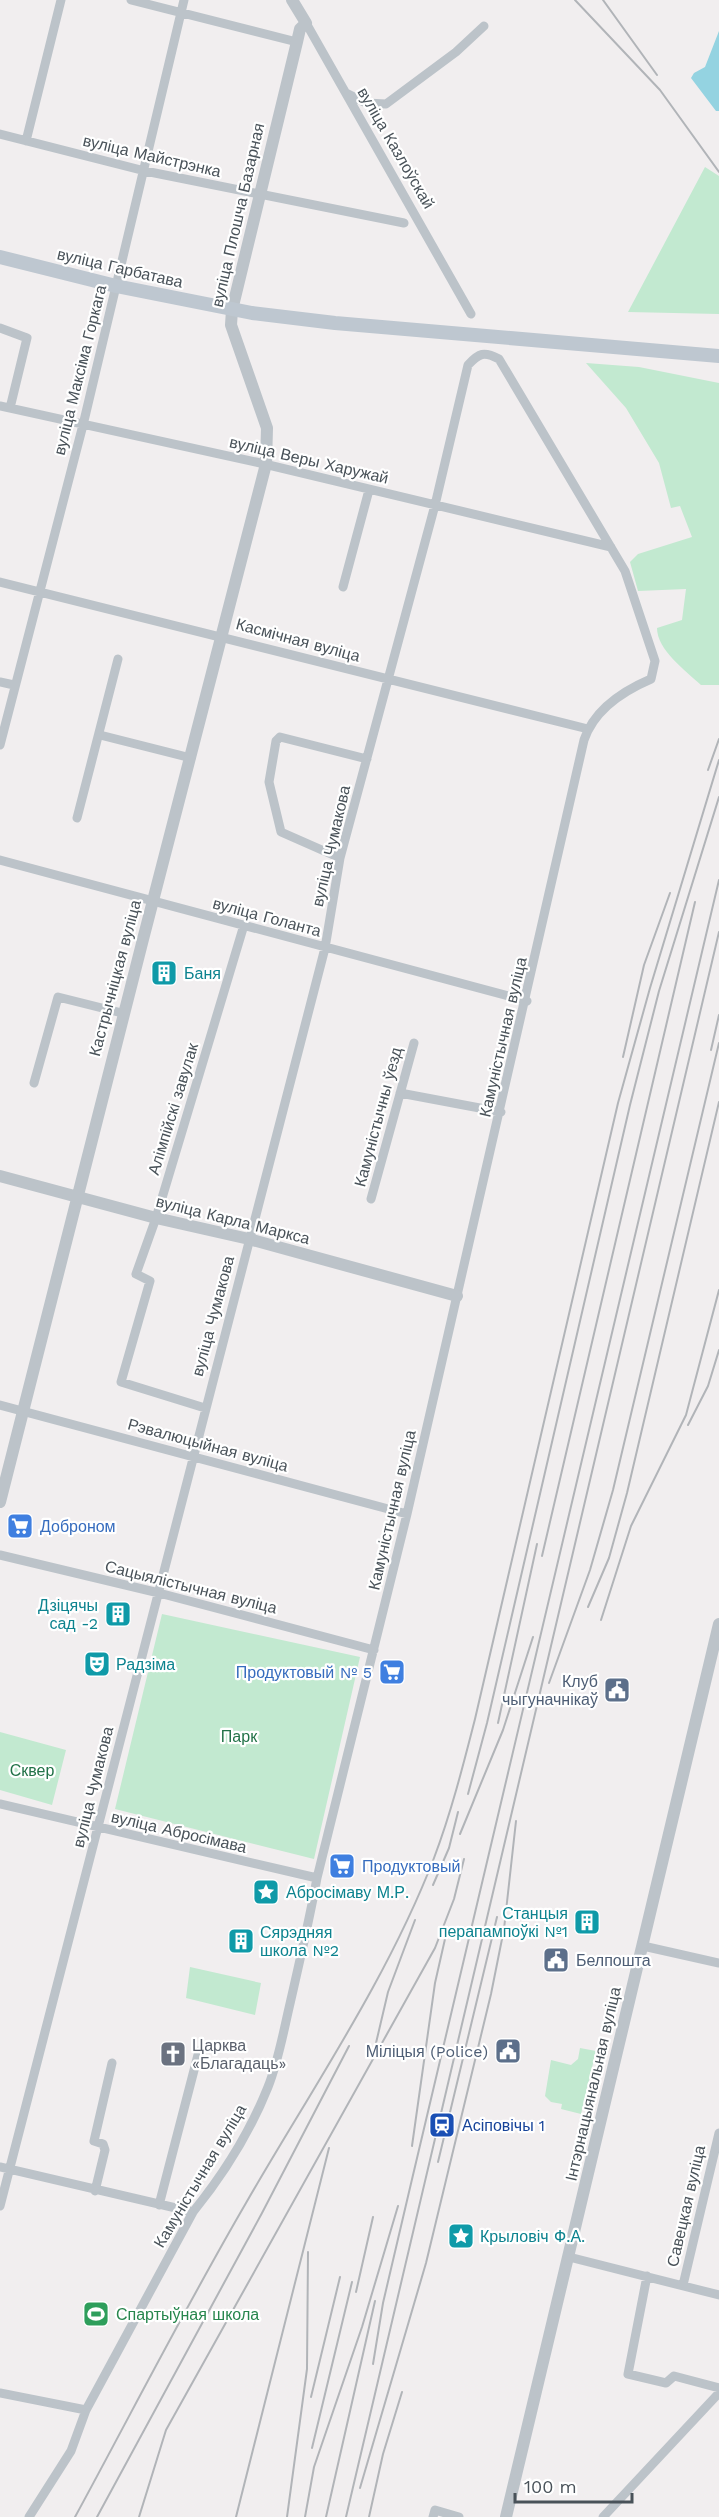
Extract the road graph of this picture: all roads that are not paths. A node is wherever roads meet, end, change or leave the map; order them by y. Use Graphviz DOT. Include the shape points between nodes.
graph roads {
  1 [pos="61,0"];
  2 [pos="131,0"];
  3 [pos="184,0"];
  4 [pos="292,0"];
  5 [pos="182,12"];
  6 [pos="306,24"];
  7 [pos="484,26"];
  8 [pos="297,42"];
  9 [pos="346,93"];
  10 [pos="0,134"];
  11 [pos="26,141"];
  12 [pos="145,171"];
  13 [pos="258,195"];
  14 [pos="404,223"];
  15 [pos="0,257"];
  16 [pos="116,286"];
  17 [pos="232,310"];
  18 [pos="471,314"];
  19 [pos="0,328"];
  20 [pos="719,356"];
  21 [pos="0,406"];
  22 [pos="10,408"];
  23 [pos="83,425"];
  24 [pos="266,464"];
  25 [pos="369,490"];
  26 [pos="435,505"];
  27 [pos="611,547"];
  28 [pos="0,582"];
  29 [pos="343,587"];
  30 [pos="39,591"];
  31 [pos="222,635"];
  32 [pos="118,659"];
  33 [pos="389,680"];
  34 [pos="0,682"];
  35 [pos="14,685"];
  36 [pos="588,729"];
  37 [pos="100,735"];
  38 [pos="0,745"];
  39 [pos="191,758"];
  40 [pos="367,759"];
  41 [pos="77,818"];
  42 [pos="340,858"];
  43 [pos="0,860"];
  44 [pos="151,902"];
  45 [pos="244,925"];
  46 [pos="325,948"];
  47 [pos="61,986"];
  48 [pos="58,997"];
  49 [pos="527,1001"];
  50 [pos="122,1013"];
  51 [pos="414,1042"];
  52 [pos="34,1083"];
  53 [pos="400,1093"];
  54 [pos="501,1112"];
  55 [pos="0,1176"];
  56 [pos="76,1196"];
  57 [pos="371,1199"];
  58 [pos="156,1218"];
  59 [pos="249,1239"];
  60 [pos="458,1296"];
  61 [pos="0,1405"];
  62 [pos="205,1408"];
  63 [pos="23,1411"];
  64 [pos="194,1456"];
  65 [pos="0,1502"];
  66 [pos="407,1514"];
  67 [pos="0,1555"];
  68 [pos="159,1593"];
  69 [pos="719,1624"];
  70 [pos="374,1650"];
  71 [pos="0,1804"];
  72 [pos="99,1828"];
  73 [pos="317,1878"];
  74 [pos="643,1946"];
  75 [pos="719,1963"];
  76 [pos="199,2051"];
  77 [pos="112,2063"];
  78 [pos="719,2133"];
  79 [pos="4,2168"];
  80 [pos="95,2191"];
  81 [pos="159,2205"];
  82 [pos="0,2206"];
  83 [pos="193,2212"];
  84 [pos="569,2257"];
  85 [pos="647,2276"];
  86 [pos="683,2285"];
  87 [pos="719,2295"];
  88 [pos="719,2388"];
  89 [pos="0,2393"];
  90 [pos="719,2393"];
  91 [pos="87,2410"];
  92 [pos="29,2517"];
  93 [pos="433,2517"];
  94 [pos="459,2517"];
  95 [pos="506,2517"];
  96 [pos="603,2517"];
  1 -- 11 [label="street"];
  2 -- 5 [label="street"];
  3 -- 5 [label="street, вуліца Максіма Горкага"];
  4 -- 6 [label="street, вуліца Казлоўскай"];
  5 -- 8 [label="street"];
  5 -- 12 [label="street, вуліца Максіма Горкага"];
  6 -- 8 [label="street" via="300,29"];
  6 -- 9 [label="street, вуліца Казлоўскай"];
  7 -- 9 [label="street" via="386,104 366,103"];
  8 -- 13 [label="street, вуліца Плошча Базарная"];
  9 -- 18 [label="street, вуліца Казлоўскай"];
  10 -- 11 [label="street, вуліца Майстрэнка"];
  11 -- 12 [label="street, вуліца Майстрэнка"];
  12 -- 13 [label="street, вуліца Майстрэнка"];
  12 -- 16 [label="street, вуліца Максіма Горкага"];
  13 -- 14 [label="street, вуліца Майстрэнка"];
  13 -- 17 [label="street, вуліца Плошча Базарная"];
  15 -- 16 [label="main road, вуліца Гарбатава"];
  16 -- 17 [label="main road, вуліца Гарбатава"];
  16 -- 23 [label="street, вуліца Максіма Горкага"];
  17 -- 20 [label="main road, вуліца Гарбатава" via="335,323"];
  17 -- 24 [label="street, вуліца Плошча Базарная" via="231,325 267,428"];
  19 -- 22 [label="street" via="27,338"];
  21 -- 22 [label="street, вуліца Веры Харужай"];
  22 -- 23 [label="street, вуліца Веры Харужай"];
  23 -- 24 [label="street, вуліца Веры Харужай"];
  23 -- 30 [label="street, вуліца Максіма Горкага"];
  24 -- 25 [label="street, вуліца Веры Харужай"];
  24 -- 31 [label="street, Кастрычніцкая вуліца"];
  25 -- 26 [label="street, вуліца Веры Харужай"];
  25 -- 29 [label="street"];
  26 -- 27 [label="street, вуліца Веры Харужай"];
  26 -- 27 [label="street, вуліца Чумакова" via="468,365 478,354 487,352 499,359"];
  26 -- 33 [label="street, вуліца Чумакова"];
  27 -- 36 [label="street, Камуністычная вуліца" via="625,571 655,661 651,679 632,687 604,708"];
  28 -- 30 [label="street, Касмічная вуліца"];
  30 -- 31 [label="street, Касмічная вуліца"];
  30 -- 35 [label="street, вуліца Максіма Горкага"];
  31 -- 33 [label="street, Касмічная вуліца"];
  31 -- 39 [label="street, Кастрычніцкая вуліца"];
  32 -- 37 [label="street"];
  33 -- 36 [label="street, Касмічная вуліца"];
  33 -- 40 [label="street, вуліца Чумакова"];
  34 -- 35 [label="street"];
  35 -- 38 [label="street, вуліца Максіма Горкага"];
  36 -- 49 [label="street, Камуністычная вуліца"];
  37 -- 39 [label="street"];
  37 -- 41 [label="street"];
  39 -- 44 [label="street, Кастрычніцкая вуліца"];
  40 -- 42 [label="street, вуліца Чумакова"];
  40 -- 42 [label="street" via="280,737 276,741 269,782 281,832"];
  42 -- 46 [label="street, вуліца Чумакова"];
  43 -- 44 [label="street, вуліца Голанта"];
  44 -- 45 [label="street, вуліца Голанта"];
  44 -- 50 [label="street, Кастрычніцкая вуліца"];
  45 -- 46 [label="street, вуліца Голанта"];
  45 -- 58 [label="street, Алімпійскі завулак"];
  46 -- 49 [label="street, вуліца Голанта"];
  46 -- 59 [label="street, вуліца Чумакова"];
  47 -- 48 [label="street"];
  48 -- 50 [label="street"];
  48 -- 52 [label="street"];
  49 -- 54 [label="street, Камуністычная вуліца"];
  50 -- 56 [label="street, Кастрычніцкая вуліца"];
  51 -- 53 [label="street, Камуністычны ўезд"];
  53 -- 54 [label="street"];
  53 -- 57 [label="street, Камуністычны ўезд"];
  54 -- 60 [label="street, Камуністычная вуліца"];
  55 -- 56 [label="street, вуліца Карла Маркса"];
  56 -- 58 [label="street, вуліца Карла Маркса"];
  56 -- 63 [label="street, Кастрычніцкая вуліца"];
  58 -- 59 [label="street, вуліца Карла Маркса"];
  58 -- 62 [label="street, Алімпійскі завулак" via="136,1274 150,1281 121,1382"];
  59 -- 60 [label="street, вуліца Карла Маркса"];
  59 -- 62 [label="street, вуліца Чумакова"];
  60 -- 66 [label="street, Камуністычная вуліца"];
  61 -- 63 [label="street, Рэвалюцыйная вуліца"];
  62 -- 64 [label="street, вуліца Чумакова"];
  63 -- 64 [label="street, Рэвалюцыйная вуліца"];
  63 -- 65 [label="street, Кастрычніцкая вуліца"];
  64 -- 66 [label="street, Рэвалюцыйная вуліца"];
  64 -- 68 [label="street, вуліца Чумакова"];
  66 -- 70 [label="street, Камуністычная вуліца"];
  67 -- 68 [label="street, Сацыялістычная вуліца"];
  68 -- 70 [label="street, Сацыялістычная вуліца"];
  68 -- 72 [label="street, вуліца Чумакова"];
  69 -- 74 [label="street, Інтэрнацыянальная вуліца"];
  70 -- 73 [label="street, Камуністычная вуліца"];
  71 -- 72 [label="street, вуліца Абросімава"];
  72 -- 73 [label="street, вуліца Абросімава"];
  72 -- 79 [label="street, вуліца Чумакова"];
  73 -- 83 [label="street, Камуністычная вуліца" via="307,1936 268,2087 243,2138"];
  74 -- 75 [label="street"];
  74 -- 84 [label="street, Інтэрнацыянальная вуліца"];
  76 -- 81 [label="street, Камуністычная вуліца"];
  77 -- 80 [label="street" via="94,2141 103,2144 105,2150"];
  78 -- 86 [label="street, Савецкая вуліца"];
  79 -- 80 [label="street"];
  79 -- 82 [label="street, вуліца Чумакова"];
  80 -- 81 [label="street"];
  81 -- 83 [label="street"];
  83 -- 91 [label="street, Камуністычная вуліца"];
  84 -- 85 [label="street"];
  84 -- 95 [label="street, Інтэрнацыянальная вуліца"];
  85 -- 86 [label="street"];
  85 -- 88 [label="street" via="628,2374 666,2383 674,2376"];
  86 -- 87 [label="street"];
  89 -- 91 [label="street"];
  90 -- 96 [label="street"];
  91 -- 92 [label="street, Камуністычная вуліца" via="71,2451"];
  93 -- 94 [label="street" via="435,2510"];
}
